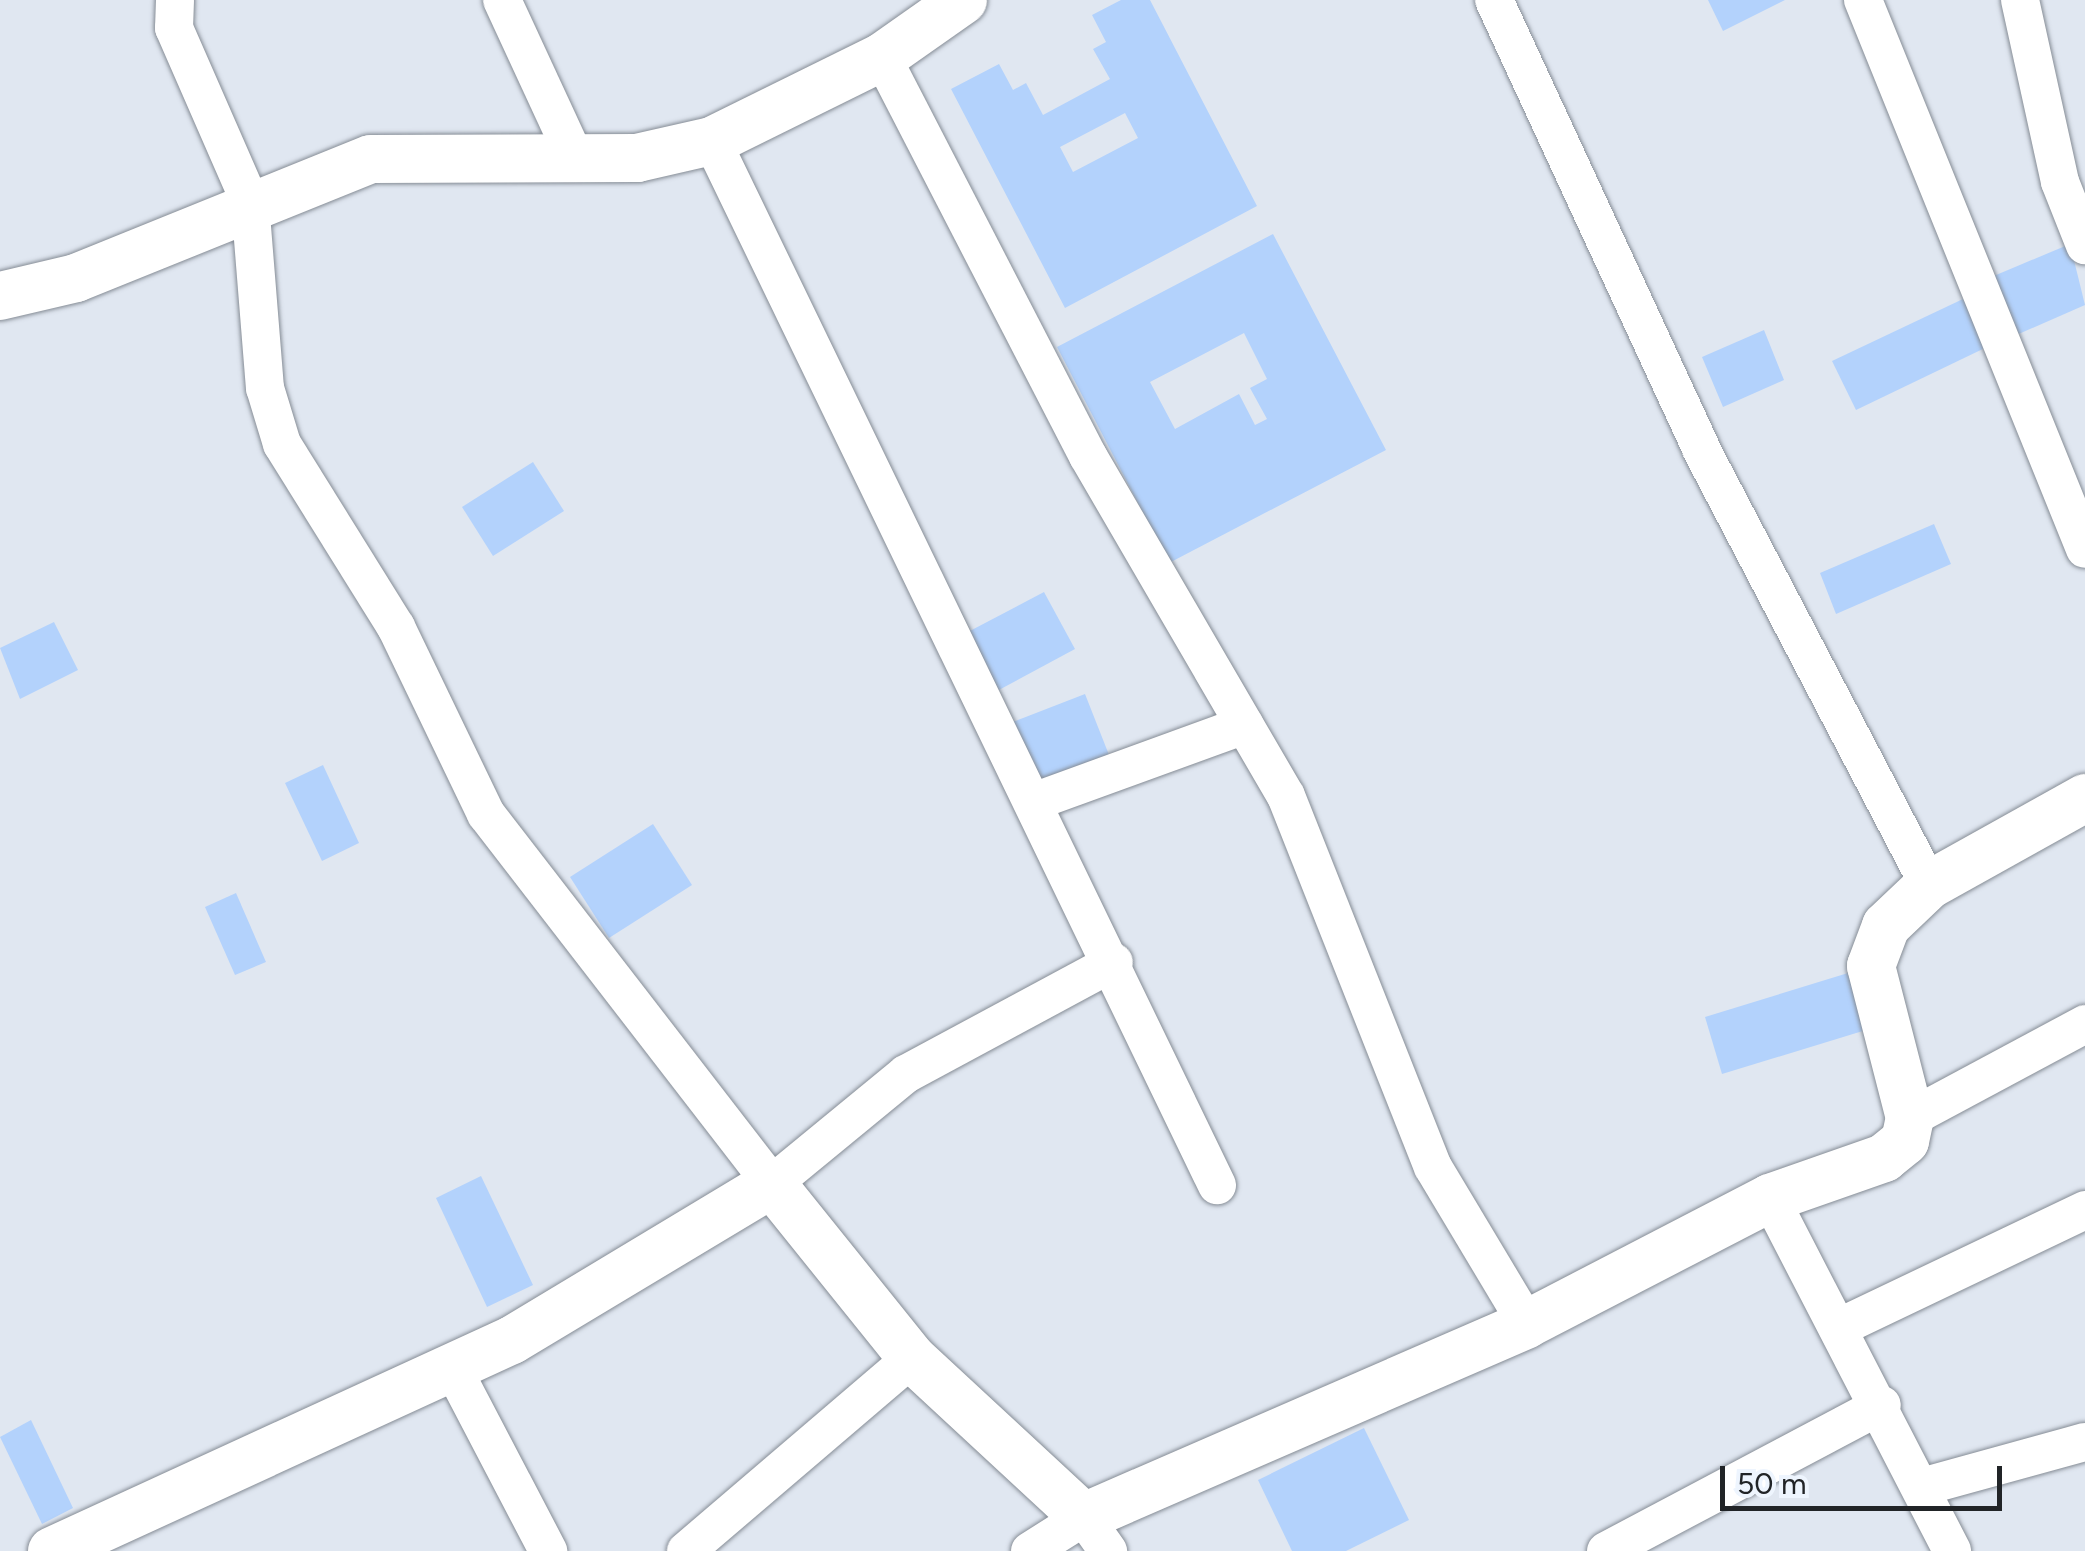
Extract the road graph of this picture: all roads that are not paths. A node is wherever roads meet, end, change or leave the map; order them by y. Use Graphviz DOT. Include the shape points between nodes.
graph roads {
  1 [pos="175,0"];
  2 [pos="502,0"];
  3 [pos="964,0"];
  4 [pos="1494,0"];
  5 [pos="1863,0"];
  6 [pos="2020,0"];
  7 [pos="882,57"];
  8 [pos="712,141"];
  9 [pos="576,160"];
  10 [pos="250,202"];
  11 [pos="2085,245"];
  12 [pos="0,296"];
  13 [pos="2085,549"];
  14 [pos="1244,725"];
  15 [pos="2085,798"];
  16 [pos="1033,802"];
  17 [pos="1929,885"];
  18 [pos="1114,962"];
  19 [pos="2085,1024"];
  20 [pos="1910,1118"];
  21 [pos="772,1184"];
  22 [pos="1216,1185"];
  23 [pos="1770,1198"];
  24 [pos="2085,1210"];
  25 [pos="1527,1324"];
  26 [pos="1840,1328"];
  27 [pos="912,1358"];
  28 [pos="452,1367"];
  29 [pos="1882,1405"];
  30 [pos="2085,1442"];
  31 [pos="1926,1486"];
  32 [pos="1096,1534"];
  33 [pos="52,1551"];
  34 [pos="548,1551"];
  35 [pos="686,1551"];
  36 [pos="1030,1551"];
  37 [pos="1606,1551"];
  38 [pos="1952,1551"];
  1 -- 10 [label="street" via="174,28"];
  2 -- 9 [label="street"];
  3 -- 7 [label="street"];
  4 -- 17 [label="street" via="1701,450"];
  5 -- 13 [label="street"];
  6 -- 11 [label="street" via="2060,182"];
  7 -- 8 [label="street"];
  7 -- 14 [label="street" via="1088,456"];
  8 -- 9 [label="street"];
  8 -- 16 [label="street"];
  9 -- 10 [label="street" via="468,152 371,160"];
  10 -- 12 [label="street" via="76,278"];
  10 -- 21 [label="street" via="265,388 282,444 396,627 486,814"];
  14 -- 16 [label="street"];
  14 -- 25 [label="street" via="1286,796 1433,1167"];
  15 -- 17 [label="street"];
  16 -- 18 [label="street"];
  17 -- 20 [label="street" via="1886,926 1871,966"];
  18 -- 21 [label="street" via="906,1074"];
  18 -- 22 [label="street"];
  19 -- 20 [label="street"];
  20 -- 23 [label="street" via="1905,1141 1884,1158"];
  21 -- 27 [label="street"];
  21 -- 28 [label="street"];
  23 -- 25 [label="street"];
  23 -- 26 [label="street"];
  24 -- 26 [label="street"];
  25 -- 32 [label="street"];
  26 -- 29 [label="street"];
  27 -- 32 [label="street"];
  27 -- 35 [label="street"];
  28 -- 33 [label="street"];
  28 -- 34 [label="street"];
  29 -- 31 [label="street"];
  29 -- 37 [label="street"];
  30 -- 31 [label="street"];
  31 -- 38 [label="street"];
  32 -- 36 [label="street"];
}
